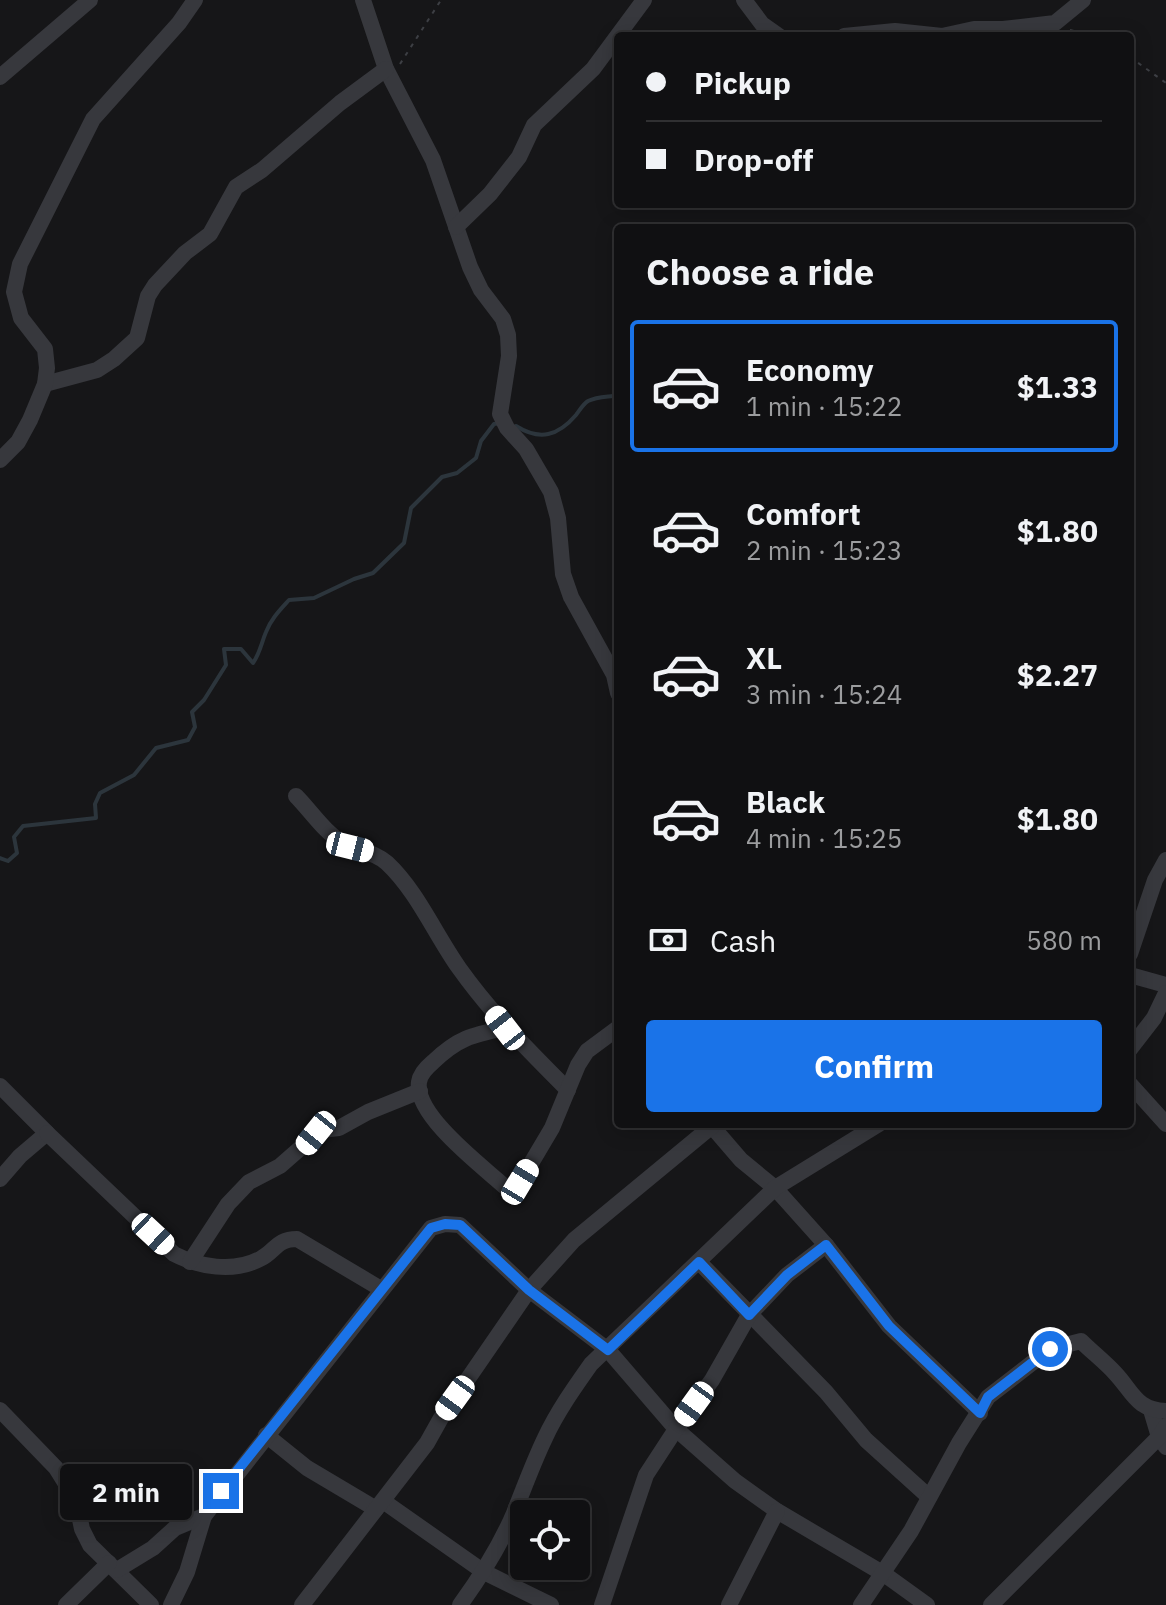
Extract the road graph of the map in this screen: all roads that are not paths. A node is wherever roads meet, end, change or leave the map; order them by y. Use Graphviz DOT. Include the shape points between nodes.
graph roads {
  1 [pos="90,0"];
  2 [pos="195,0"];
  3 [pos="363,0"];
  4 [pos="644,0"];
  5 [pos="744,0"];
  6 [pos="1083,0"];
  7 [pos="620,32"];
  8 [pos="773,32"];
  9 [pos="960,32"];
  10 [pos="614,41"];
  11 [pos="390,76"];
  12 [pos="0,77"];
  13 [pos="456,227"];
  14 [pos="45,384"];
  15 [pos="0,460"];
  16 [pos="614,675"];
  17 [pos="296,796"];
  18 [pos="1166,860"];
  19 [pos="1134,942"];
  20 [pos="1134,976"];
  21 [pos="1166,985"];
  22 [pos="1166,993"];
  23 [pos="505,1028"];
  24 [pos="614,1031"];
  25 [pos="1134,1044"];
  26 [pos="0,1086"];
  27 [pos="1134,1088"];
  28 [pos="568,1090"];
  29 [pos="420,1091"];
  30 [pos="1166,1124"];
  31 [pos="707,1128"];
  32 [pos="714,1128"];
  33 [pos="872,1128"];
  34 [pos="47,1133"];
  35 [pos="0,1179"];
  36 [pos="775,1188"];
  37 [pos="826,1245"];
  38 [pos="190,1262"];
  39 [pos="699,1262"];
  40 [pos="381,1289"];
  41 [pos="529,1290"];
  42 [pos="749,1315"];
  43 [pos="608,1350"];
  44 [pos="0,1410"];
  45 [pos="1159,1410"];
  46 [pos="980,1413"];
  47 [pos="676,1429"];
  48 [pos="266,1435"];
  49 [pos="1164,1437"];
  50 [pos="929,1497"];
  51 [pos="380,1505"];
  52 [pos="777,1511"];
  53 [pos="204,1516"];
  54 [pos="113,1567"];
  55 [pos="484,1572"];
  56 [pos="884,1574"];
  57 [pos="66,1605"];
  58 [pos="151,1605"];
  59 [pos="171,1605"];
  60 [pos="302,1605"];
  61 [pos="460,1605"];
  62 [pos="551,1605"];
  63 [pos="602,1605"];
  64 [pos="729,1605"];
  65 [pos="861,1605"];
  66 [pos="927,1605"];
  67 [pos="991,1605"];
  1 -- 12 [label="street"];
  2 -- 14 [label="street" via="93,119 20,264 14,292 21,318 45,349"];
  3 -- 11 [label="street"];
  4 -- 7 [label="street"];
  5 -- 8 [label="street"];
  6 -- 9 [label="street" via="1055,23"];
  10 -- 13 [label="street" via="593,69 534,125 519,157"];
  11 -- 13 [label="street" via="433,160"];
  11 -- 14 [label="street" via="340,103 236,187 210,234 155,285 137,338 114,359 97,370"];
  13 -- 16 [label="street" via="481,290 508,335 500,414 551,492 563,574"];
  14 -- 15 [label="street" via="18,442"];
  17 -- 23 [label="street" via="339,841 386,862"];
  18 -- 19 [label="street"];
  20 -- 21 [label="street"];
  22 -- 25 [label="street"];
  23 -- 28 [label="street"];
  23 -- 29 [label="street" via="467,1036 444,1051 419,1080"];
  24 -- 28 [label="street" via="587,1051"];
  26 -- 34 [label="street"];
  27 -- 30 [label="street"];
  28 -- 29 [label="street" via="552,1128 513,1187 504,1186 460,1148 430,1116"];
  29 -- 38 [label="street" via="339,1128 321,1130 280,1166 249,1182"];
  31 -- 41 [label="street" via="574,1240"];
  32 -- 36 [label="street"];
  33 -- 36 [label="street"];
  34 -- 35 [label="street"];
  34 -- 38 [label="street" via="174,1254"];
  36 -- 37 [label="street"];
  36 -- 39 [label="street"];
  37 -- 42 [label="street" via="787,1275"];
  37 -- 46 [label="street" via="889,1326"];
  38 -- 40 [label="street" via="213,1267 246,1264 279,1242 297,1239"];
  39 -- 42 [label="street"];
  39 -- 43 [label="street"];
  40 -- 41 [label="street" via="431,1228 445,1224 460,1225"];
  40 -- 48 [label="street"];
  41 -- 43 [label="street"];
  41 -- 51 [label="street"];
  42 -- 47 [label="street"];
  42 -- 50 [label="street" via="866,1440"];
  43 -- 47 [label="street"];
  43 -- 55 [label="street" via="567,1398"];
  44 -- 54 [label="street" via="56,1468 76,1500 90,1545"];
  45 -- 46 [label="street" via="1136,1400 1081,1341 1050,1349 988,1397"];
  45 -- 49 [label="street"];
  46 -- 50 [label="street"];
  47 -- 52 [label="street"];
  47 -- 63 [label="street" via="646,1475"];
  48 -- 51 [label="street" via="307,1468"];
  48 -- 53 [label="street"];
  49 -- 67 [label="street"];
  50 -- 56 [label="street"];
  51 -- 55 [label="street"];
  51 -- 60 [label="street"];
  52 -- 56 [label="street"];
  52 -- 64 [label="street"];
  53 -- 54 [label="street"];
  53 -- 59 [label="street"];
  54 -- 57 [label="street"];
  54 -- 58 [label="street"];
  55 -- 61 [label="street"];
  55 -- 62 [label="street"];
  56 -- 65 [label="street"];
  56 -- 66 [label="street"];
}
